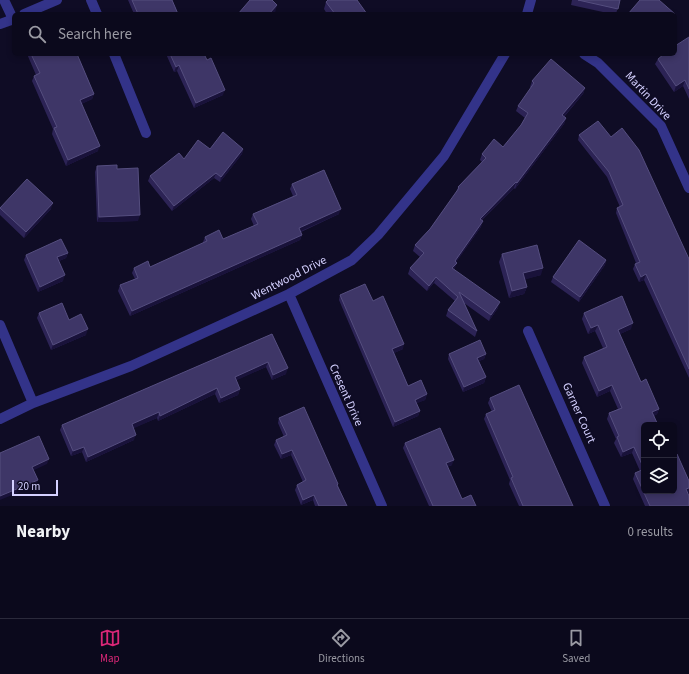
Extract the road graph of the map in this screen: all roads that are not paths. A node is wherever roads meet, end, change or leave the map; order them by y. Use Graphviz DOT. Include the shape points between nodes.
graph roads {
  1 [pos="4,0"];
  2 [pos="57,0"];
  3 [pos="91,0"];
  4 [pos="531,0"];
  5 [pos="29,12"];
  6 [pos="96,12"];
  7 [pos="528,12"];
  8 [pos="12,17"];
  9 [pos="12,19"];
  10 [pos="0,24"];
  11 [pos="115,56"];
  12 [pos="504,56"];
  13 [pos="587,56"];
  14 [pos="146,133"];
  15 [pos="689,188"];
  16 [pos="288,294"];
  17 [pos="0,324"];
  18 [pos="528,331"];
  19 [pos="33,403"];
  20 [pos="0,419"];
  21 [pos="382,506"];
  22 [pos="605,506"];
  1 -- 8 [label="street"];
  2 -- 5 [label="street"];
  3 -- 6 [label="street"];
  4 -- 7 [label="street"];
  9 -- 10 [label="street"];
  11 -- 14 [label="street"];
  12 -- 16 [label="street, Wentwood Drive" via="444,156 378,235 352,260"];
  13 -- 15 [label="street, Martin Drive" via="598,63 661,126"];
  16 -- 19 [label="street, Wentwood Drive" via="130,366"];
  16 -- 21 [label="street, Cresent Drive"];
  17 -- 19 [label="street"];
  18 -- 22 [label="street, Garner Court"];
  19 -- 20 [label="street, Wentwood Drive"];
}
